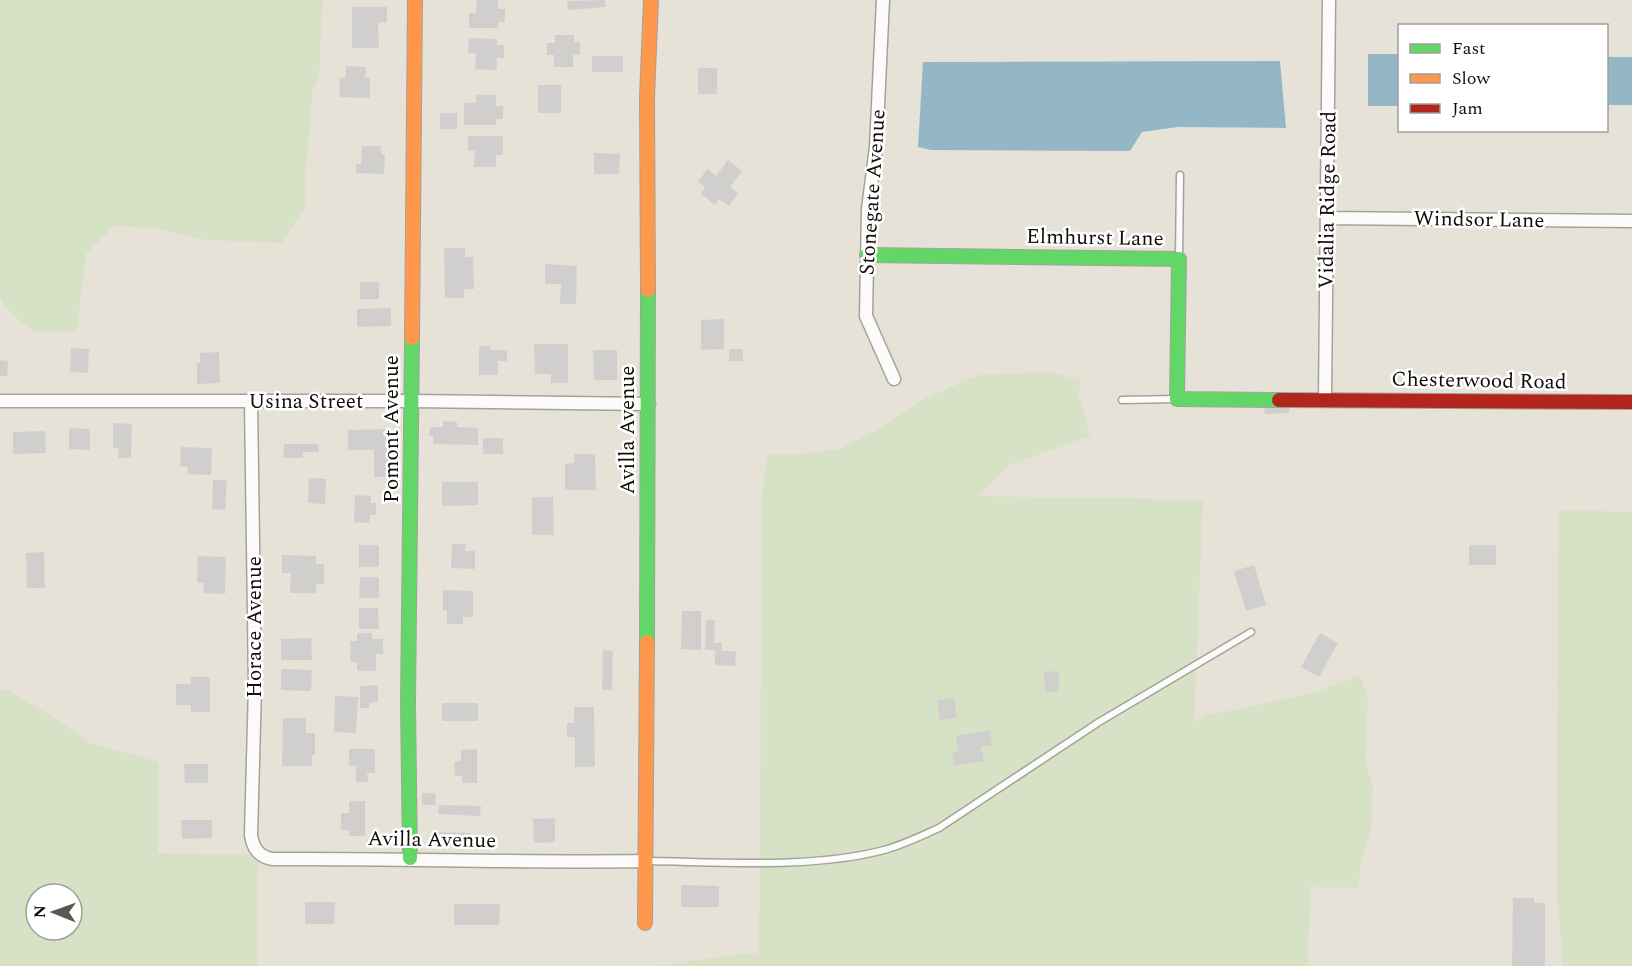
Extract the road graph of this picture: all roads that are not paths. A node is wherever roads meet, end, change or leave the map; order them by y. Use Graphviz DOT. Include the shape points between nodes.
graph roads {
  1 [pos="415,0"];
  2 [pos="651,0"];
  3 [pos="883,0"];
  4 [pos="1329,0"];
  5 [pos="1180,176"];
  6 [pos="1327,218"];
  7 [pos="1632,221"];
  8 [pos="867,255"];
  9 [pos="1179,260"];
  10 [pos="894,379"];
  11 [pos="1177,399"];
  12 [pos="1325,399"];
  13 [pos="412,400"];
  14 [pos="1122,400"];
  15 [pos="0,401"];
  16 [pos="251,401"];
  17 [pos="1632,402"];
  18 [pos="648,404"];
  19 [pos="1251,633"];
  20 [pos="257,851"];
  21 [pos="410,858"];
  22 [pos="645,861"];
  23 [pos="645,923"];
  1 -- 13 [label="street, Pomont Avenue"];
  2 -- 18 [label="street, Avilla Avenue" via="647,97"];
  3 -- 8 [label="street, Stonegate Avenue"];
  4 -- 6 [label="street, Vidalia Ridge Road"];
  5 -- 9 [label="lane"];
  6 -- 7 [label="street, Windsor Lane"];
  6 -- 12 [label="street, Vidalia Ridge Road"];
  8 -- 9 [label="street, Elmhurst Lane"];
  8 -- 10 [label="street, Stonegate Avenue" via="866,316"];
  9 -- 11 [label="street, Elmhurst Lane"];
  11 -- 12 [label="street"];
  11 -- 14 [label="lane"];
  12 -- 17 [label="street, Chesterwood Road"];
  13 -- 16 [label="street, Usina Street"];
  13 -- 18 [label="street, Usina Street"];
  13 -- 21 [label="street, Pomont Avenue"];
  15 -- 16 [label="street, Usina Street"];
  16 -- 20 [label="street, Horace Avenue" via="255,686 251,835"];
  18 -- 22 [label="street, Avilla Avenue"];
  19 -- 22 [label="lane" via="1099,722 939,828 912,841 883,850 806,862"];
  20 -- 21 [label="street, Avilla Avenue" via="272,859"];
  21 -- 22 [label="street, Avilla Avenue"];
  22 -- 23 [label="street, Avilla Avenue"];
}
